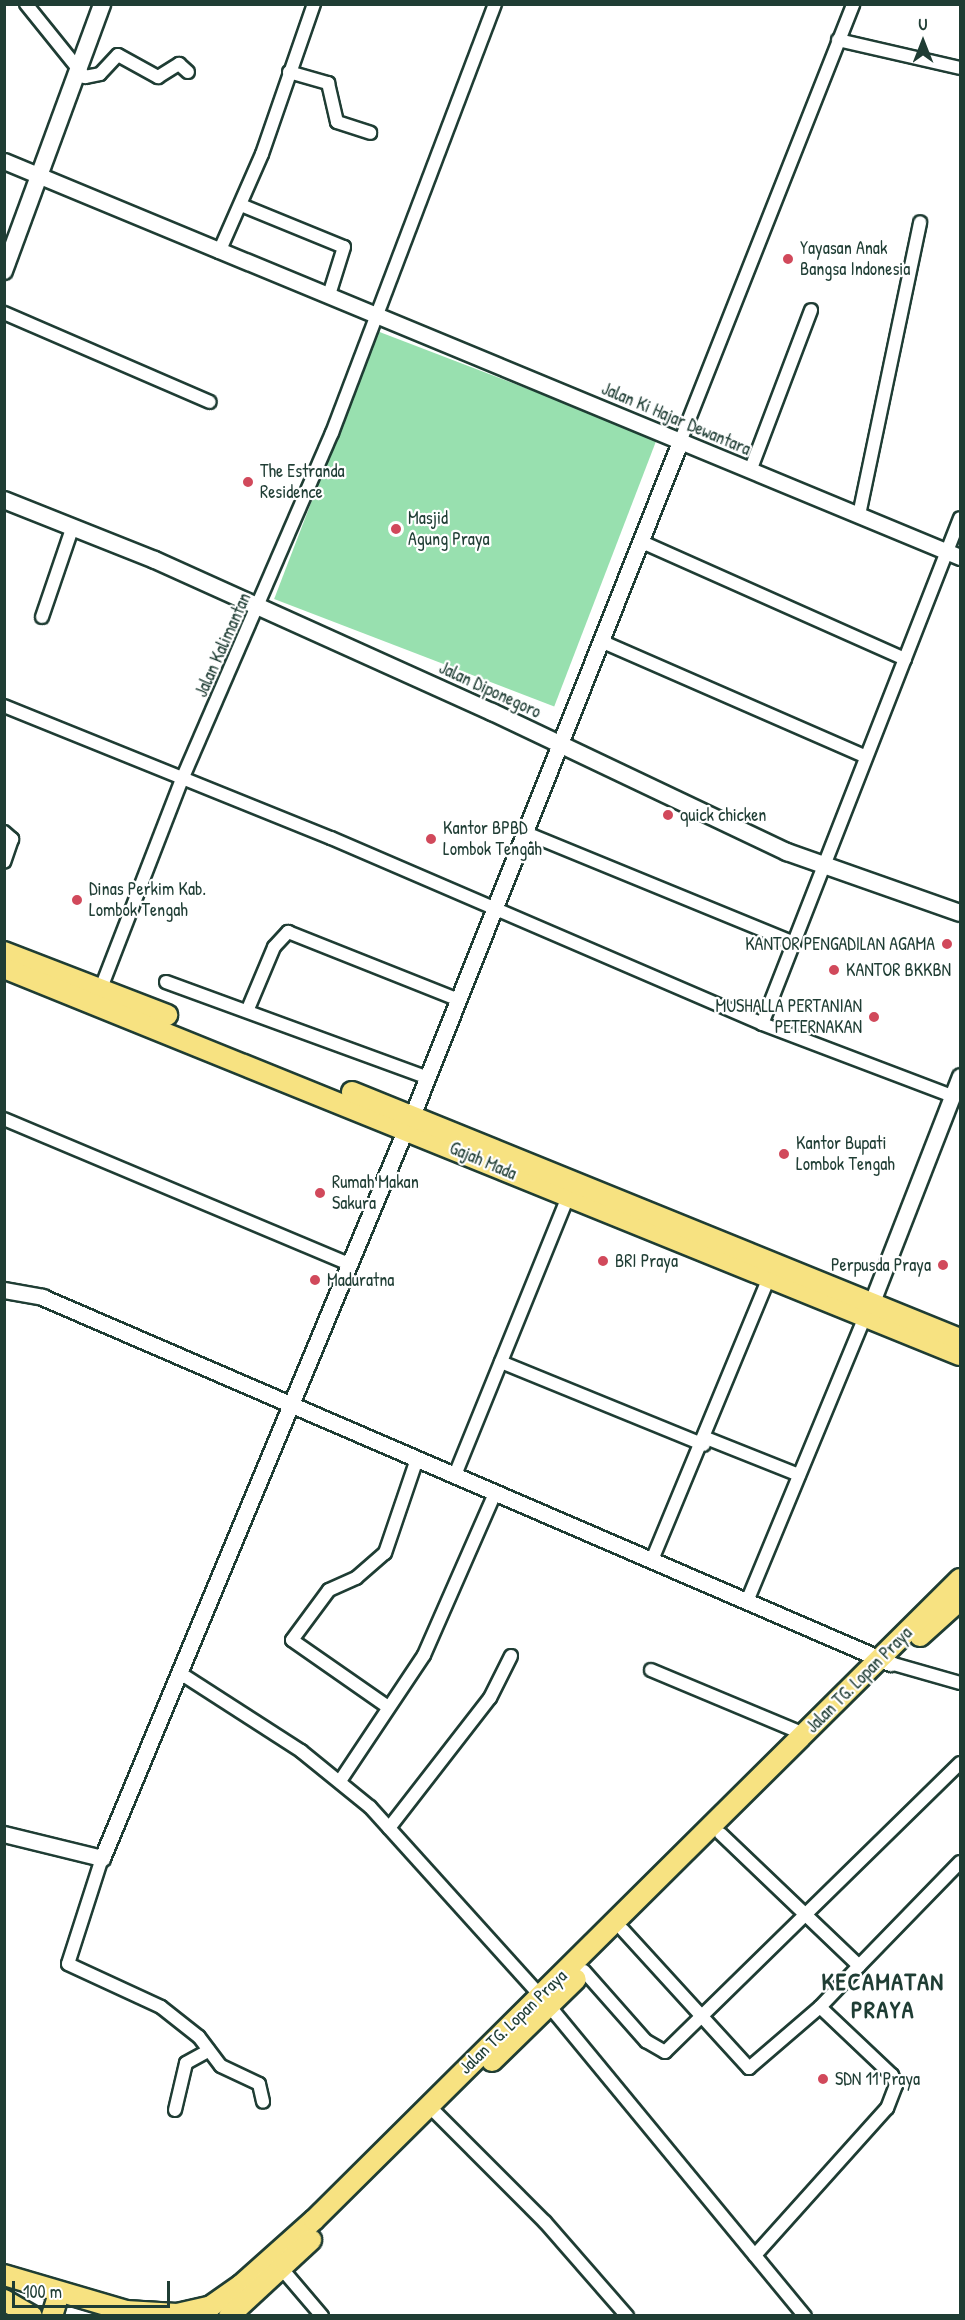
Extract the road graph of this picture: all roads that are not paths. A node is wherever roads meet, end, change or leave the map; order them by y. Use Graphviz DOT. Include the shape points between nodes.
graph roads {
  1 [pos="26,4"];
  2 [pos="102,4"];
  3 [pos="314,4"];
  4 [pos="495,4"];
  5 [pos="853,4"];
  6 [pos="838,40"];
  7 [pos="960,68"];
  8 [pos="188,72"];
  9 [pos="289,72"];
  10 [pos="79,74"];
  11 [pos="370,133"];
  12 [pos="4,161"];
  13 [pos="40,175"];
  14 [pos="241,205"];
  15 [pos="920,222"];
  16 [pos="219,252"];
  17 [pos="4,272"];
  18 [pos="329,295"];
  19 [pos="811,310"];
  20 [pos="4,313"];
  21 [pos="378,315"];
  22 [pos="210,402"];
  23 [pos="680,442"];
  24 [pos="750,471"];
  25 [pos="4,500"];
  26 [pos="859,515"];
  27 [pos="960,518"];
  28 [pos="73,526"];
  29 [pos="642,542"];
  30 [pos="953,555"];
  31 [pos="259,610"];
  32 [pos="42,617"];
  33 [pos="603,642"];
  34 [pos="905,658"];
  35 [pos="4,706"];
  36 [pos="563,746"];
  37 [pos="864,756"];
  38 [pos="183,777"];
  39 [pos="4,832"];
  40 [pos="526,833"];
  41 [pos="4,862"];
  42 [pos="823,867"];
  43 [pos="495,912"];
  44 [pos="960,913"];
  45 [pos="794,943"];
  46 [pos="4,952"];
  47 [pos="4,968"];
  48 [pos="166,982"];
  49 [pos="101,988"];
  50 [pos="459,1000"];
  51 [pos="248,1009"];
  52 [pos="762,1024"];
  53 [pos="217,1043"];
  54 [pos="960,1076"];
  55 [pos="428,1078"];
  56 [pos="952,1096"];
  57 [pos="4,1119"];
  58 [pos="409,1122"];
  59 [pos="568,1197"];
  60 [pos="674,1231"];
  61 [pos="349,1264"];
  62 [pos="769,1277"];
  63 [pos="4,1290"];
  64 [pos="868,1311"];
  65 [pos="960,1339"];
  66 [pos="960,1355"];
  67 [pos="501,1362"];
  68 [pos="291,1405"];
  69 [pos="705,1442"];
  70 [pos="417,1459"];
  71 [pos="455,1475"];
  72 [pos="799,1475"];
  73 [pos="495,1493"];
  74 [pos="652,1560"];
  75 [pos="960,1580"];
  76 [pos="748,1599"];
  77 [pos="960,1600"];
  78 [pos="511,1656"];
  79 [pos="884,1660"];
  80 [pos="651,1670"];
  81 [pos="180,1673"];
  82 [pos="960,1683"];
  83 [pos="388,1707"];
  84 [pos="804,1734"];
  85 [pos="960,1763"];
  86 [pos="339,1781"];
  87 [pos="389,1828"];
  88 [pos="4,1834"];
  89 [pos="721,1834"];
  90 [pos="102,1858"];
  91 [pos="960,1863"];
  92 [pos="804,1914"];
  93 [pos="623,1930"];
  94 [pos="859,1966"];
  95 [pos="584,1971"];
  96 [pos="545,2002"];
  97 [pos="820,2007"];
  98 [pos="699,2018"];
  99 [pos="209,2050"];
  100 [pos="262,2102"];
  101 [pos="175,2110"];
  102 [pos="436,2113"];
  103 [pos="755,2255"];
  104 [pos="282,2269"];
  105 [pos="4,2275"];
  106 [pos="59,2293"];
  107 [pos="4,2300"];
  108 [pos="200,2314"];
  109 [pos="32,2316"];
  110 [pos="52,2316"];
  111 [pos="229,2316"];
  112 [pos="322,2316"];
  113 [pos="627,2316"];
  114 [pos="805,2316"];
  1 -- 10 [label="street"];
  2 -- 10 [label="main road"];
  3 -- 9 [label="street"];
  4 -- 21 [label="street, Jalan Kalimantan"];
  5 -- 6 [label="street"];
  6 -- 7 [label="street"];
  6 -- 23 [label="street"];
  8 -- 10 [label="street" via="179,64 158,77 118,55 100,74"];
  9 -- 11 [label="street" via="328,83 337,122"];
  9 -- 14 [label="street"];
  10 -- 13 [label="main road"];
  12 -- 13 [label="street, Jalan Ki Hajar Dewantara"];
  13 -- 16 [label="street, Jalan Ki Hajar Dewantara"];
  13 -- 17 [label="main road"];
  14 -- 16 [label="street"];
  14 -- 18 [label="street" via="344,247"];
  15 -- 26 [label="street"];
  16 -- 18 [label="street, Jalan Ki Hajar Dewantara"];
  18 -- 21 [label="street, Jalan Ki Hajar Dewantara"];
  19 -- 24 [label="street"];
  20 -- 22 [label="street"];
  21 -- 23 [label="street, Jalan Ki Hajar Dewantara"];
  21 -- 31 [label="street, Jalan Kalimantan"];
  23 -- 24 [label="street, Jalan Ki Hajar Dewantara"];
  23 -- 29 [label="street"];
  24 -- 26 [label="street, Jalan Ki Hajar Dewantara"];
  25 -- 28 [label="main road, Jalan Diponegoro"];
  26 -- 30 [label="street, Jalan Ki Hajar Dewantara"];
  27 -- 30 [label="street"];
  28 -- 31 [label="main road, Jalan Diponegoro"];
  28 -- 32 [label="street"];
  29 -- 33 [label="street"];
  29 -- 34 [label="street"];
  30 -- 34 [label="street"];
  31 -- 36 [label="main road, Jalan Diponegoro"];
  31 -- 38 [label="street, Jalan Kalimantan"];
  33 -- 36 [label="street"];
  33 -- 37 [label="street"];
  34 -- 37 [label="street"];
  35 -- 38 [label="street"];
  36 -- 40 [label="street"];
  36 -- 42 [label="main road, Jalan Diponegoro"];
  37 -- 42 [label="street"];
  38 -- 43 [label="street"];
  38 -- 49 [label="street, Jalan Kalimantan"];
  39 -- 41 [label="street" via="12,839"];
  40 -- 43 [label="street"];
  40 -- 45 [label="street"];
  42 -- 44 [label="main road, Jalan Diponegoro"];
  42 -- 45 [label="street"];
  43 -- 50 [label="street"];
  43 -- 52 [label="street"];
  45 -- 52 [label="street"];
  46 -- 49 [label="main road, Gajah Mada"];
  47 -- 53 [label="main road, Gajah Mada"];
  48 -- 51 [label="street"];
  49 -- 53 [label="main road, Gajah Mada"];
  50 -- 51 [label="street" via="288,932 274,947"];
  50 -- 55 [label="street"];
  51 -- 55 [label="street"];
  52 -- 56 [label="street"];
  53 -- 58 [label="main road, Gajah Mada"];
  54 -- 56 [label="street"];
  55 -- 58 [label="street"];
  56 -- 64 [label="street"];
  57 -- 61 [label="street"];
  58 -- 59 [label="main road, Gajah Mada"];
  58 -- 60 [label="main road, Gajah Mada"];
  58 -- 61 [label="street"];
  59 -- 60 [label="main road, Gajah Mada"];
  59 -- 67 [label="street"];
  60 -- 62 [label="main road, Gajah Mada"];
  60 -- 64 [label="main road, Gajah Mada"];
  61 -- 68 [label="street"];
  62 -- 64 [label="main road, Gajah Mada"];
  62 -- 69 [label="street"];
  63 -- 68 [label="street" via="42,1297"];
  64 -- 65 [label="main road, Gajah Mada"];
  64 -- 66 [label="main road, Gajah Mada"];
  64 -- 72 [label="street"];
  67 -- 69 [label="street"];
  67 -- 71 [label="street"];
  68 -- 70 [label="street"];
  68 -- 81 [label="street"];
  69 -- 72 [label="street"];
  69 -- 74 [label="street"];
  70 -- 71 [label="street"];
  70 -- 83 [label="street" via="384,1555 353,1580 332,1587 292,1640"];
  71 -- 73 [label="street"];
  72 -- 76 [label="street"];
  73 -- 74 [label="street"];
  73 -- 83 [label="street" via="424,1655"];
  74 -- 76 [label="street"];
  75 -- 79 [label="main road, Jalan TG. Lopan Praya"];
  76 -- 79 [label="street"];
  77 -- 79 [label="main road, Jalan TG. Lopan Praya"];
  78 -- 87 [label="street" via="490,1698"];
  79 -- 82 [label="street"];
  79 -- 84 [label="main road, Jalan TG. Lopan Praya"];
  79 -- 89 [label="main road, Jalan TG. Lopan Praya"];
  80 -- 84 [label="street"];
  81 -- 86 [label="street"];
  81 -- 90 [label="street"];
  83 -- 86 [label="street"];
  84 -- 96 [label="main road, Jalan TG. Lopan Praya"];
  85 -- 92 [label="street"];
  86 -- 87 [label="street"];
  87 -- 96 [label="street"];
  88 -- 90 [label="street"];
  89 -- 92 [label="street"];
  89 -- 93 [label="main road, Jalan TG. Lopan Praya"];
  90 -- 99 [label="street" via="68,1964 161,2007"];
  91 -- 94 [label="street"];
  92 -- 94 [label="street"];
  92 -- 98 [label="street"];
  93 -- 95 [label="main road, Jalan TG. Lopan Praya"];
  93 -- 98 [label="street"];
  94 -- 97 [label="street"];
  95 -- 96 [label="main road, Jalan TG. Lopan Praya"];
  95 -- 98 [label="street" via="661,2053"];
  96 -- 102 [label="main road, Jalan TG. Lopan Praya"];
  96 -- 103 [label="street"];
  96 -- 108 [label="main road, Jalan TG. Lopan Praya" via="314,2220 242,2285"];
  97 -- 98 [label="street" via="751,2068"];
  97 -- 103 [label="street" via="892,2075 893,2100"];
  99 -- 100 [label="street" via="221,2066 259,2084"];
  99 -- 101 [label="street" via="186,2063"];
  102 -- 104 [label="main road, Jalan TG. Lopan Praya"];
  102 -- 113 [label="street" via="545,2222"];
  103 -- 114 [label="street"];
  104 -- 111 [label="main road, Jalan TG. Lopan Praya"];
  104 -- 112 [label="street"];
  105 -- 106 [label="main road, Jalan TG. Lopan Praya"];
  106 -- 108 [label="main road, Jalan TG. Lopan Praya" via="126,2311"];
  106 -- 110 [label="main road"];
  107 -- 109 [label="main road"];
}
